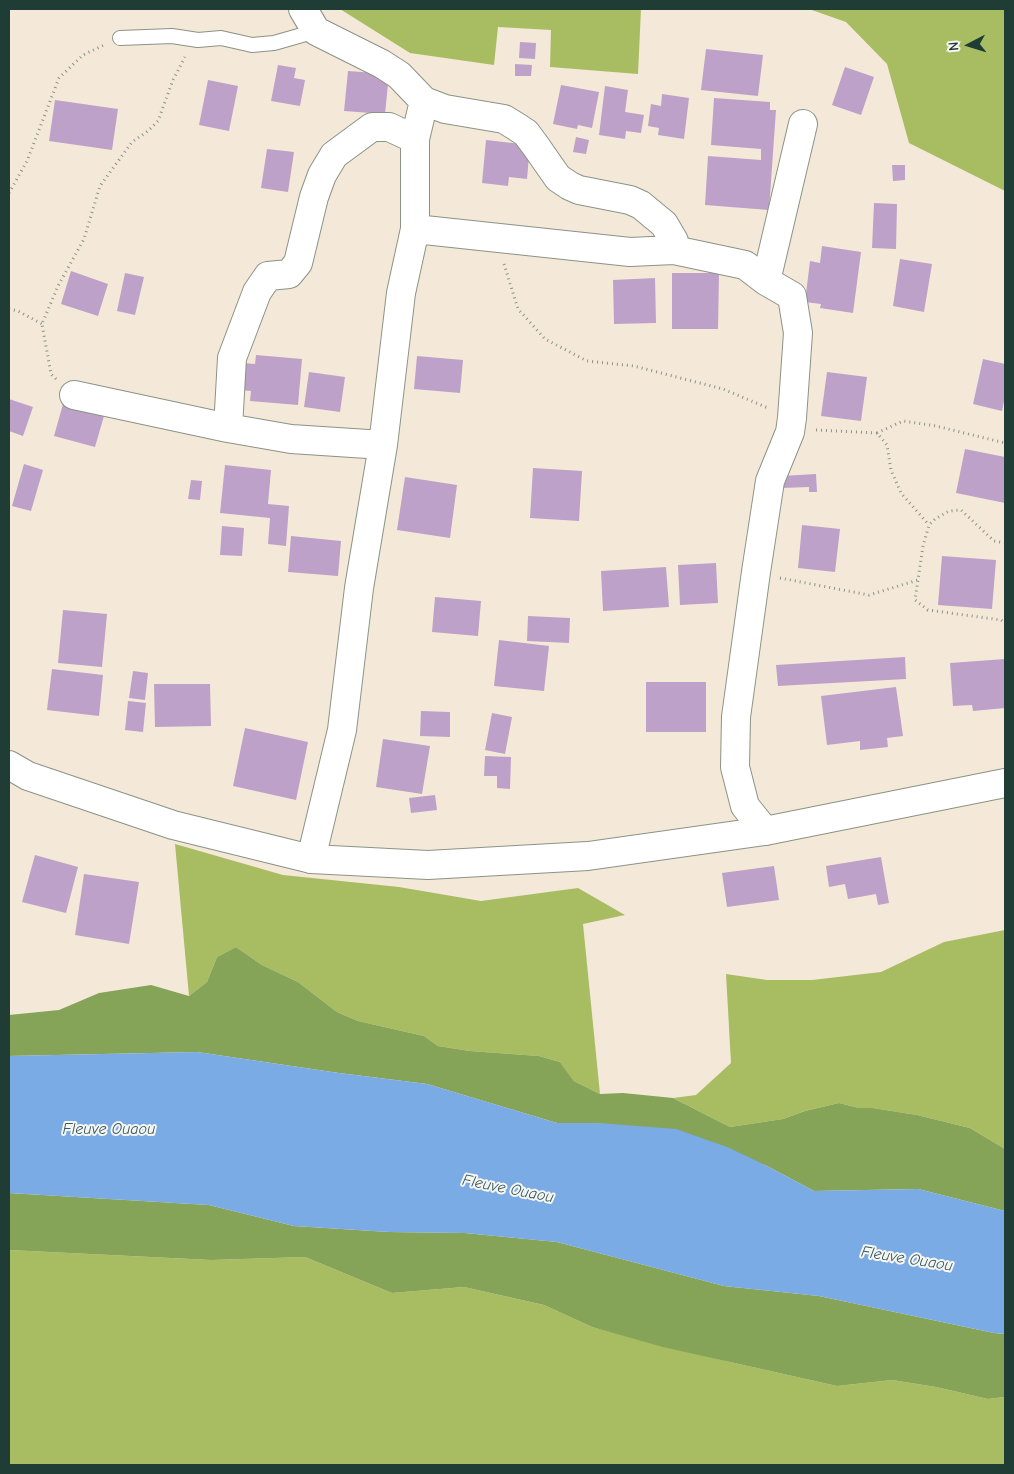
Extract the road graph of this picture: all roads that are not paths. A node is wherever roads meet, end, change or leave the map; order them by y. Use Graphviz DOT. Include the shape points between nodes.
graph roads {
  1 [pos="310,20"];
  2 [pos="120,38"];
  3 [pos="424,101"];
  4 [pos="803,124"];
  5 [pos="415,139"];
  6 [pos="415,229"];
  7 [pos="674,250"];
  8 [pos="766,281"];
  9 [pos="74,395"];
  10 [pos="228,428"];
  11 [pos="383,445"];
  12 [pos="9,765"];
  13 [pos="1005,783"];
  14 [pos="765,831"];
  15 [pos="310,859"];
  1 -- 2 [label="lane" via="274,43 252,45 221,38 198,40 172,36"];
  1 -- 3 [label="main road" via="399,75"];
  3 -- 5 [label="main road"];
  3 -- 7 [label="main road" via="445,109 504,119 526,133 558,178 570,186 641,205 664,224 674,241"];
  4 -- 8 [label="main road"];
  5 -- 6 [label="main road"];
  5 -- 10 [label="main road" via="389,127 372,126 334,155 314,197 298,263 288,274 268,276 257,292 232,358"];
  6 -- 7 [label="main road" via="630,252"];
  6 -- 11 [label="main road" via="401,293"];
  7 -- 8 [label="main road" via="745,265"];
  8 -- 14 [label="main road" via="792,296 798,333 791,425 770,481 736,717 735,767 745,806"];
  9 -- 10 [label="main road"];
  10 -- 11 [label="main road" via="291,439"];
  11 -- 15 [label="main road" via="359,588 342,730"];
  12 -- 15 [label="main road" via="28,776 173,825"];
  13 -- 14 [label="main road"];
  14 -- 15 [label="main road" via="588,856 489,863 428,865"];
}
